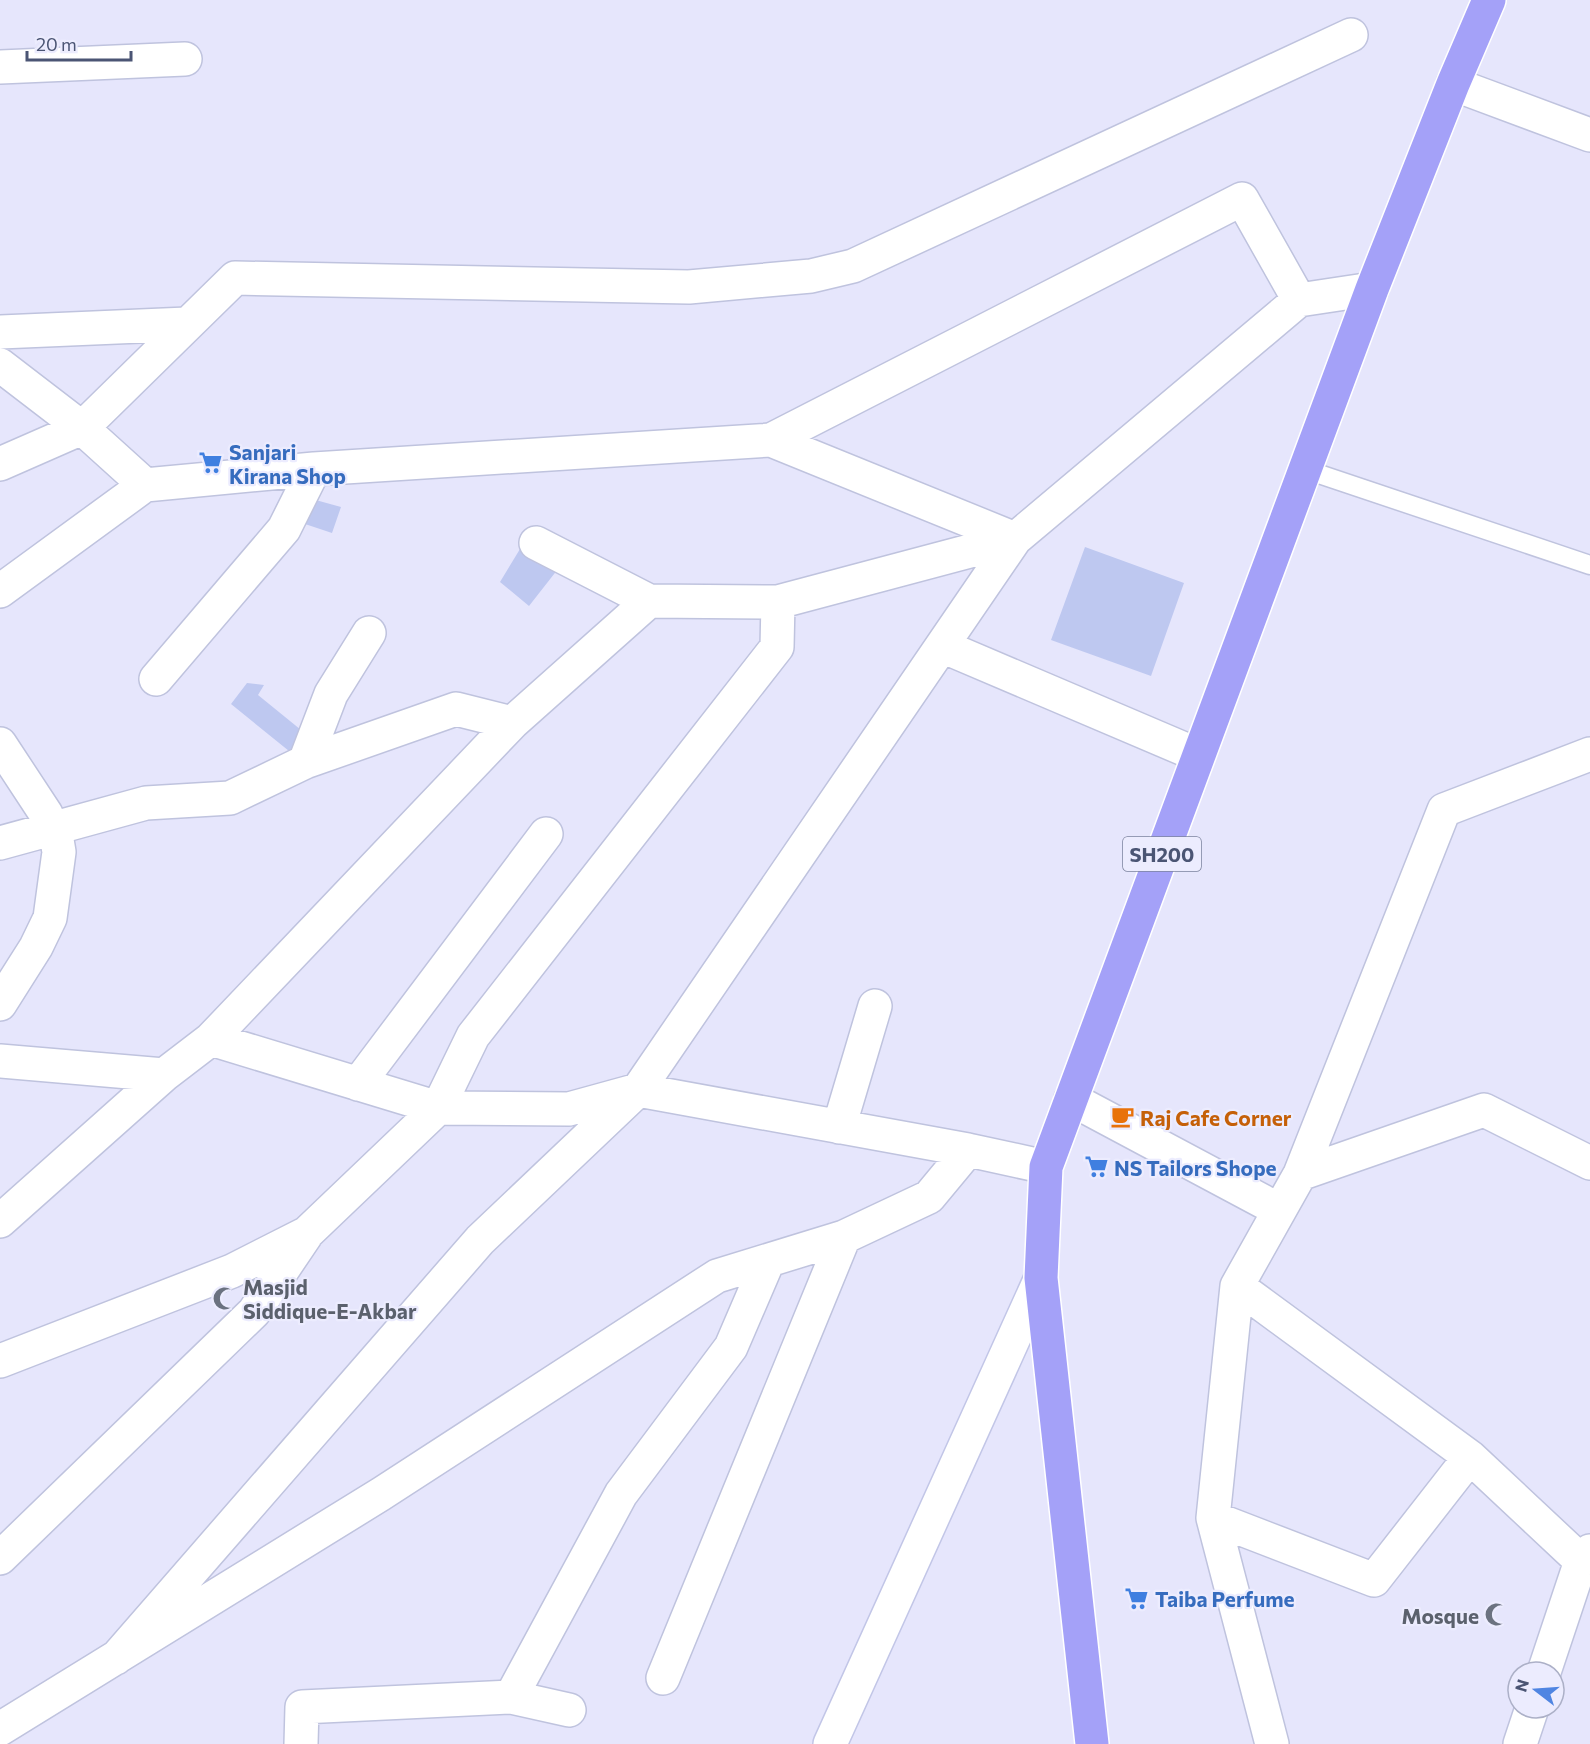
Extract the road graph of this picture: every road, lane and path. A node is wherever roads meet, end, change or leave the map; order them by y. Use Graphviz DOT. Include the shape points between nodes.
graph roads {
  1 [pos="1489,0"];
  2 [pos="1351,35"];
  3 [pos="185,59"];
  4 [pos="0,67"];
  5 [pos="1453,84"];
  6 [pos="1590,135"];
  7 [pos="1372,289"];
  8 [pos="1299,300"];
  9 [pos="187,324"];
  10 [pos="0,332"];
  11 [pos="0,365"];
  12 [pos="82,428"];
  13 [pos="771,441"];
  14 [pos="0,464"];
  15 [pos="314,469"];
  16 [pos="1304,469"];
  17 [pos="145,485"];
  18 [pos="1015,539"];
  19 [pos="536,543"];
  20 [pos="1590,565"];
  21 [pos="0,591"];
  22 [pos="649,601"];
  23 [pos="778,602"];
  24 [pos="369,633"];
  25 [pos="942,646"];
  26 [pos="156,679"];
  27 [pos="512,723"];
  28 [pos="0,744"];
  29 [pos="1590,754"];
  30 [pos="1198,756"];
  31 [pos="305,762"];
  32 [pos="54,829"];
  33 [pos="546,834"];
  34 [pos="0,843"];
  35 [pos="0,1004"];
  36 [pos="874,1006"];
  37 [pos="211,1039"];
  38 [pos="0,1061"];
  39 [pos="164,1075"];
  40 [pos="358,1084"];
  41 [pos="638,1090"];
  42 [pos="1071,1099"];
  43 [pos="438,1108"];
  44 [pos="839,1127"];
  45 [pos="968,1150"];
  46 [pos="1590,1163"];
  47 [pos="1046,1167"];
  48 [pos="1300,1174"];
  49 [pos="1279,1210"];
  50 [pos="0,1221"];
  51 [pos="307,1233"];
  52 [pos="844,1237"];
  53 [pos="768,1260"];
  54 [pos="1041,1278"];
  55 [pos="1237,1286"];
  56 [pos="0,1361"];
  57 [pos="1470,1457"];
  58 [pos="1213,1518"];
  59 [pos="1586,1556"];
  60 [pos="0,1558"];
  61 [pos="116,1658"];
  62 [pos="1548,1660"];
  63 [pos="663,1677"];
  64 [pos="511,1697"];
  65 [pos="569,1710"];
  66 [pos="1528,1720"];
  67 [pos="0,1729"];
  68 [pos="301,1744"];
  69 [pos="830,1744"];
  70 [pos="1092,1744"];
  71 [pos="1272,1744"];
  72 [pos="1520,1744"];
  1 -- 5 [label="main road, SH200"];
  2 -- 9 [label="street" via="853,266 832,272 688,287 235,278"];
  3 -- 4 [label="street"];
  5 -- 6 [label="street"];
  5 -- 7 [label="main road, SH200"];
  7 -- 8 [label="street"];
  7 -- 16 [label="main road, SH200"];
  8 -- 13 [label="street" via="1242,199"];
  8 -- 18 [label="street"];
  9 -- 10 [label="street"];
  9 -- 12 [label="street"];
  11 -- 12 [label="street"];
  12 -- 14 [label="street"];
  12 -- 17 [label="street"];
  13 -- 15 [label="street"];
  13 -- 18 [label="street"];
  15 -- 17 [label="street"];
  15 -- 26 [label="street" via="284,529"];
  16 -- 20 [label="lane"];
  16 -- 30 [label="main road, SH200"];
  17 -- 21 [label="street"];
  18 -- 23 [label="street"];
  18 -- 25 [label="street"];
  19 -- 22 [label="street"];
  22 -- 23 [label="street"];
  22 -- 27 [label="street"];
  23 -- 43 [label="street" via="777,647 473,1036"];
  24 -- 31 [label="street" via="331,694"];
  25 -- 30 [label="street"];
  25 -- 41 [label="street"];
  27 -- 31 [label="street" via="456,709"];
  27 -- 37 [label="street"];
  28 -- 32 [label="street"];
  29 -- 48 [label="street" via="1444,810"];
  30 -- 42 [label="main road, SH200"];
  31 -- 32 [label="street" via="230,798 146,803"];
  32 -- 34 [label="street"];
  32 -- 35 [label="street" via="59,852 50,918"];
  33 -- 40 [label="street"];
  36 -- 44 [label="street"];
  37 -- 39 [label="street"];
  37 -- 40 [label="street"];
  38 -- 39 [label="street"];
  39 -- 50 [label="street"];
  40 -- 43 [label="street"];
  41 -- 43 [label="street" via="569,1109"];
  41 -- 44 [label="street"];
  41 -- 61 [label="street" via="480,1240"];
  42 -- 47 [label="main road, SH200"];
  42 -- 49 [label="street"];
  43 -- 51 [label="street"];
  44 -- 45 [label="street"];
  45 -- 47 [label="street"];
  45 -- 52 [label="street" via="929,1197"];
  46 -- 48 [label="street" via="1484,1110"];
  47 -- 54 [label="main road, SH200"];
  48 -- 49 [label="street"];
  49 -- 55 [label="street"];
  51 -- 56 [label="street" via="232,1271"];
  51 -- 60 [label="street" via="254,1312"];
  52 -- 53 [label="street"];
  52 -- 63 [label="street"];
  53 -- 61 [label="street" via="717,1276 381,1494"];
  53 -- 64 [label="street" via="731,1347 621,1494"];
  54 -- 69 [label="street"];
  54 -- 70 [label="main road, SH200"];
  55 -- 57 [label="street"];
  55 -- 58 [label="street"];
  57 -- 58 [label="street" via="1374,1580"];
  57 -- 59 [label="street"];
  58 -- 71 [label="street"];
  59 -- 62 [label="street"];
  61 -- 67 [label="street"];
  64 -- 65 [label="street"];
  64 -- 68 [label="street" via="302,1707"];
  66 -- 72 [label="street"];
}
